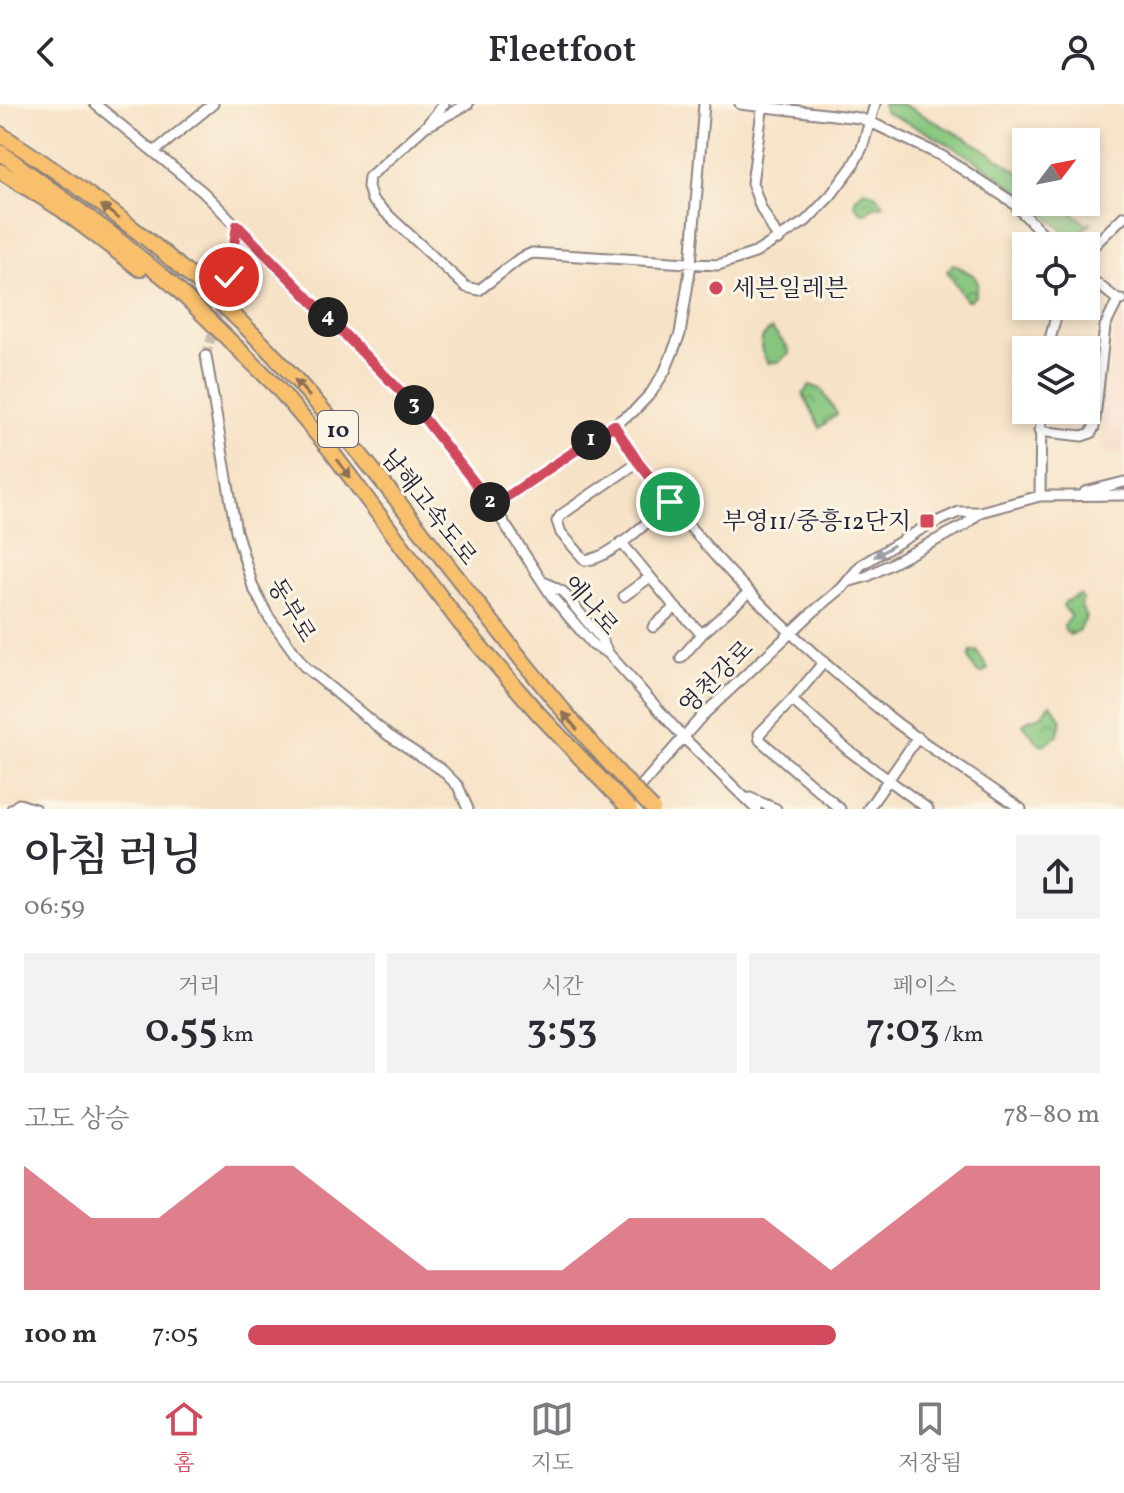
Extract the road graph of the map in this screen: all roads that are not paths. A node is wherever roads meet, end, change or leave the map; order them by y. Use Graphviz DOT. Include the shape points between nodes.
graph roads {
  1 [pos="95,104"];
  2 [pos="213,104"];
  3 [pos="444,104"];
  4 [pos="468,104"];
  5 [pos="704,104"];
  6 [pos="740,104"];
  7 [pos="875,104"];
  8 [pos="763,106"];
  9 [pos="870,122"];
  10 [pos="426,126"];
  11 [pos="0,134"];
  12 [pos="0,152"];
  13 [pos="154,152"];
  14 [pos="0,171"];
  15 [pos="1124,216"];
  16 [pos="237,225"];
  17 [pos="1041,232"];
  18 [pos="1100,237"];
  19 [pos="779,240"];
  20 [pos="691,264"];
  21 [pos="229,277"];
  22 [pos="171,283"];
  23 [pos="1100,285"];
  24 [pos="1121,300"];
  25 [pos="206,356"];
  26 [pos="1040,424"];
  27 [pos="614,425"];
  28 [pos="1039,431"];
  29 [pos="638,462"];
  30 [pos="1124,482"];
  31 [pos="1124,495"];
  32 [pos="1040,496"];
  33 [pos="1062,496"];
  34 [pos="670,502"];
  35 [pos="1124,502"];
  36 [pos="493,506"];
  37 [pos="980,512"];
  38 [pos="621,542"];
  39 [pos="650,577"];
  40 [pos="847,582"];
  41 [pos="748,593"];
  42 [pos="624,596"];
  43 [pos="675,607"];
  44 [pos="653,627"];
  45 [pos="790,633"];
  46 [pos="702,634"];
  47 [pos="681,658"];
  48 [pos="824,662"];
  49 [pos="792,700"];
  50 [pos="918,737"];
  51 [pos="684,738"];
  52 [pos="887,781"];
  53 [pos="746,796"];
  54 [pos="12,809"];
  55 [pos="35,809"];
  56 [pos="468,809"];
  57 [pos="621,809"];
  58 [pos="630,809"];
  59 [pos="653,809"];
  60 [pos="756,809"];
  61 [pos="776,809"];
  62 [pos="840,809"];
  63 [pos="868,809"];
  64 [pos="928,809"];
  65 [pos="1021,809"];
  1 -- 13 [label="street"];
  2 -- 13 [label="street"];
  3 -- 10 [label="street"];
  4 -- 10 [label="street"];
  5 -- 20 [label="street"];
  6 -- 8 [label="street"];
  7 -- 9 [label="street"];
  8 -- 9 [label="street"];
  8 -- 19 [label="street" via="752,183"];
  9 -- 17 [label="street" via="942,156 1011,201"];
  9 -- 19 [label="street" via="852,167 831,195"];
  10 -- 20 [label="street" via="369,177 368,187 372,200 466,287 479,290 532,253"];
  59 -- 11 [label="highway, 남해고속도로 / 10, one-way, bridge" via="576,728 356,449 275,357 135,231"];
  12 -- 22 [label="highway, 남해고속도로 / 10"];
  13 -- 16 [label="street"];
  14 -- 22 [label="highway" via="140,269"];
  15 -- 18 [label="street"];
  16 -- 21 [label="street"];
  16 -- 36 [label="street, 에나로" via="412,403"];
  19 -- 20 [label="street" via="718,265"];
  20 -- 27 [label="street" via="680,334 665,371 651,393"];
  22 -- 58 [label="highway, 남해고속도로 / 10, one-way, bridge" via="276,386 460,623"];
  23 -- 24 [label="street"];
  24 -- 28 [label="street" via="1105,326 1091,433"];
  25 -- 56 [label="street, 동부로" via="236,531 268,616 304,666 388,735 442,770 458,786"];
  26 -- 28 [label="street"];
  27 -- 29 [label="street"];
  27 -- 36 [label="street"];
  28 -- 32 [label="street"];
  29 -- 34 [label="street"];
  29 -- 38 [label="street" via="557,521 585,560 595,560"];
  30 -- 33 [label="street, 영천강로"];
  31 -- 33 [label="street, 영천강로"];
  32 -- 33 [label="street, 영천강로"];
  32 -- 37 [label="street, 영천강로"];
  33 -- 35 [label="street, 영천강로"];
  34 -- 38 [label="street"];
  34 -- 41 [label="street"];
  36 -- 51 [label="street, 에나로" via="553,598"];
  37 -- 40 [label="street, 영천강로" via="965,525"];
  37 -- 40 [label="street, 영천강로, one-way" via="959,512 925,527 861,565"];
  38 -- 39 [label="street"];
  39 -- 42 [label="street"];
  39 -- 43 [label="street"];
  40 -- 45 [label="street, 영천강로"];
  41 -- 45 [label="street"];
  41 -- 46 [label="street"];
  43 -- 44 [label="street"];
  43 -- 46 [label="street"];
  45 -- 48 [label="street"];
  45 -- 51 [label="street, 영천강로"];
  46 -- 47 [label="street"];
  48 -- 49 [label="street"];
  48 -- 50 [label="street"];
  49 -- 52 [label="street"];
  49 -- 62 [label="street" via="759,734 760,740"];
  50 -- 52 [label="street"];
  50 -- 65 [label="street"];
  51 -- 53 [label="street, 에나로"];
  51 -- 57 [label="street, 영천강로"];
  52 -- 63 [label="street"];
  52 -- 64 [label="street"];
  53 -- 60 [label="street, 에나로"];
  53 -- 61 [label="street, 에나로"];
  54 -- 55 [label="street" via="19,804"];
}
